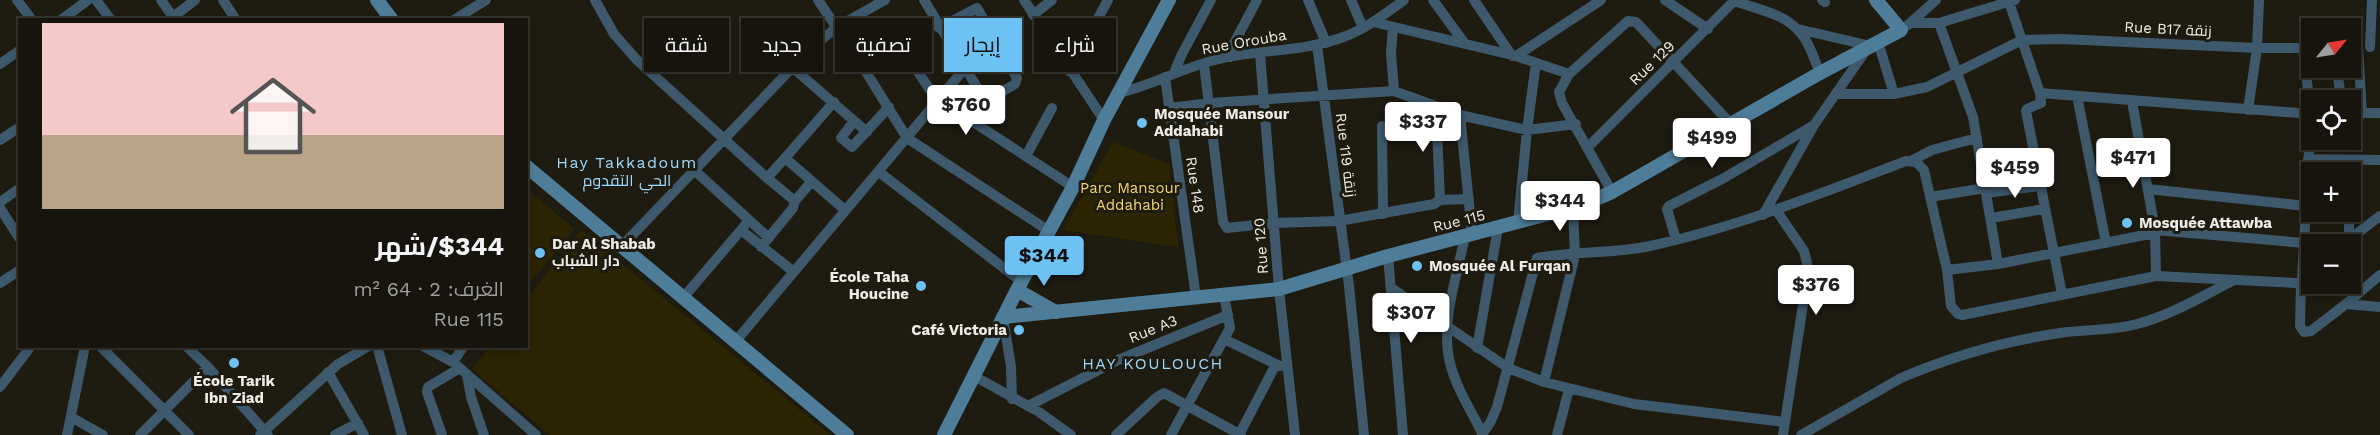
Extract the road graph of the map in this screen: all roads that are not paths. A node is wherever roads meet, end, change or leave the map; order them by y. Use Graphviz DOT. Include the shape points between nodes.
graph roads {
  1 [pos="17,0"];
  2 [pos="88,0"];
  3 [pos="96,0"];
  4 [pos="161,0"];
  5 [pos="195,0"];
  6 [pos="223,0"];
  7 [pos="486,0"];
  8 [pos="595,0"];
  9 [pos="818,0"];
  10 [pos="885,0"];
  11 [pos="924,0"];
  12 [pos="1024,0"];
  13 [pos="1052,0"];
  14 [pos="1108,0"];
  15 [pos="1169,0"];
  16 [pos="1211,0"];
  17 [pos="1257,0"];
  18 [pos="1308,0"];
  19 [pos="1351,0"];
  20 [pos="1404,0"];
  21 [pos="1433,0"];
  22 [pos="1474,0"];
  23 [pos="1601,0"];
  24 [pos="1665,0"];
  25 [pos="1734,0"];
  26 [pos="1876,0"];
  27 [pos="1936,0"];
  28 [pos="2259,0"];
  29 [pos="2372,0"];
  30 [pos="2013,1"];
  31 [pos="382,2"];
  32 [pos="1033,15"];
  33 [pos="30,18"];
  34 [pos="64,18"];
  35 [pos="110,18"];
  36 [pos="172,18"];
  37 [pos="235,18"];
  38 [pos="391,18"];
  39 [pos="457,18"];
  40 [pos="853,18"];
  41 [pos="1035,18"];
  42 [pos="1098,18"];
  43 [pos="1373,22"];
  44 [pos="835,24"];
  45 [pos="1939,24"];
  46 [pos="938,25"];
  47 [pos="1393,27"];
  48 [pos="1906,27"];
  49 [pos="932,28"];
  50 [pos="1363,28"];
  51 [pos="835,29"];
  52 [pos="1708,29"];
  53 [pos="1798,29"];
  54 [pos="944,35"];
  55 [pos="823,40"];
  56 [pos="2022,40"];
  57 [pos="1321,44"];
  58 [pos="1465,44"];
  59 [pos="1872,46"];
  60 [pos="2375,47"];
  61 [pos="2256,48"];
  62 [pos="2301,48"];
  63 [pos="18,51"];
  64 [pos="1260,54"];
  65 [pos="1514,56"];
  66 [pos="1230,57"];
  67 [pos="1204,63"];
  68 [pos="1536,63"];
  69 [pos="0,64"];
  70 [pos="1673,64"];
  71 [pos="789,72"];
  72 [pos="798,72"];
  73 [pos="866,72"];
  74 [pos="919,72"];
  75 [pos="962,72"];
  76 [pos="967,72"];
  77 [pos="1070,72"];
  78 [pos="1820,73"];
  79 [pos="1957,73"];
  80 [pos="1569,74"];
  81 [pos="1169,75"];
  82 [pos="1394,91"];
  83 [pos="1119,93"];
  84 [pos="2040,93"];
  85 [pos="1836,94"];
  86 [pos="1894,94"];
  87 [pos="1323,96"];
  88 [pos="2077,96"];
  89 [pos="938,99"];
  90 [pos="1265,100"];
  91 [pos="2132,101"];
  92 [pos="834,102"];
  93 [pos="986,102"];
  94 [pos="1210,103"];
  95 [pos="1436,106"];
  96 [pos="889,107"];
  97 [pos="1052,108"];
  98 [pos="1169,108"];
  99 [pos="2248,110"];
  100 [pos="2301,113"];
  101 [pos="2361,113"];
  102 [pos="2380,113"];
  103 [pos="1460,115"];
  104 [pos="961,116"];
  105 [pos="1104,120"];
  106 [pos="854,121"];
  107 [pos="1576,124"];
  108 [pos="1731,124"];
  109 [pos="1814,125"];
  110 [pos="1382,126"];
  111 [pos="18,128"];
  112 [pos="1527,130"];
  113 [pos="867,132"];
  114 [pos="907,138"];
  115 [pos="1977,138"];
  116 [pos="723,139"];
  117 [pos="0,140"];
  118 [pos="1589,146"];
  119 [pos="2309,150"];
  120 [pos="1026,156"];
  121 [pos="785,158"];
  122 [pos="2308,159"];
  123 [pos="2350,160"];
  124 [pos="2380,160"];
  125 [pos="1911,161"];
  126 [pos="2308,162"];
  127 [pos="528,168"];
  128 [pos="694,170"];
  129 [pos="879,172"];
  130 [pos="767,178"];
  131 [pos="811,182"];
  132 [pos="2040,186"];
  133 [pos="1073,187"];
  134 [pos="18,189"];
  135 [pos="2148,189"];
  136 [pos="1986,190"];
  137 [pos="1612,192"];
  138 [pos="1930,197"];
  139 [pos="1468,199"];
  140 [pos="1440,200"];
  141 [pos="795,201"];
  142 [pos="0,202"];
  143 [pos="2301,205"];
  144 [pos="0,208"];
  145 [pos="1573,208"];
  146 [pos="2044,209"];
  147 [pos="845,210"];
  148 [pos="1776,210"];
  149 [pos="1383,214"];
  150 [pos="1763,215"];
  151 [pos="2380,216"];
  152 [pos="1990,218"];
  153 [pos="749,220"];
  154 [pos="1339,221"];
  155 [pos="1274,223"];
  156 [pos="1518,223"];
  157 [pos="1498,228"];
  158 [pos="0,229"];
  159 [pos="741,230"];
  160 [pos="1048,231"];
  161 [pos="2155,231"];
  162 [pos="2356,234"];
  163 [pos="1469,235"];
  164 [pos="18,236"];
  165 [pos="769,238"];
  166 [pos="1676,240"];
  167 [pos="2106,243"];
  168 [pos="2301,243"];
  169 [pos="622,246"];
  170 [pos="761,247"];
  171 [pos="2054,254"];
  172 [pos="1575,255"];
  173 [pos="1388,256"];
  174 [pos="1998,264"];
  175 [pos="1346,268"];
  176 [pos="1947,270"];
  177 [pos="18,271"];
  178 [pos="794,272"];
  179 [pos="2380,275"];
  180 [pos="2156,276"];
  181 [pos="2235,280"];
  182 [pos="2301,280"];
  183 [pos="0,283"];
  184 [pos="1019,286"];
  185 [pos="1279,289"];
  186 [pos="1393,289"];
  187 [pos="2062,294"];
  188 [pos="1224,295"];
  189 [pos="1196,297"];
  190 [pos="683,298"];
  191 [pos="2346,304"];
  192 [pos="2380,307"];
  193 [pos="1056,312"];
  194 [pos="1228,315"];
  195 [pos="1004,317"];
  196 [pos="1447,325"];
  197 [pos="1224,339"];
  198 [pos="735,342"];
  199 [pos="29,348"];
  200 [pos="85,348"];
  201 [pos="102,348"];
  202 [pos="188,348"];
  203 [pos="365,348"];
  204 [pos="378,348"];
  205 [pos="426,348"];
  206 [pos="464,348"];
  207 [pos="1477,348"];
  208 [pos="1276,364"];
  209 [pos="208,367"];
  210 [pos="460,368"];
  211 [pos="1508,368"];
  212 [pos="1289,371"];
  213 [pos="328,372"];
  214 [pos="974,376"];
  215 [pos="1544,382"];
  216 [pos="0,387"];
  217 [pos="1569,389"];
  218 [pos="1012,399"];
  219 [pos="1028,406"];
  220 [pos="1186,406"];
  221 [pos="164,410"];
  222 [pos="71,417"];
  223 [pos="1785,422"];
  224 [pos="358,423"];
  225 [pos="264,433"];
  226 [pos="949,433"];
  227 [pos="1482,434"];
  228 [pos="67,435"];
  229 [pos="103,435"];
  230 [pos="140,435"];
  231 [pos="189,435"];
  232 [pos="335,435"];
  233 [pos="364,435"];
  234 [pos="402,435"];
  235 [pos="442,435"];
  236 [pos="484,435"];
  237 [pos="536,435"];
  238 [pos="847,435"];
  239 [pos="1071,435"];
  240 [pos="1116,435"];
  241 [pos="1171,435"];
  242 [pos="1240,435"];
  243 [pos="1295,435"];
  244 [pos="1364,435"];
  245 [pos="1403,435"];
  246 [pos="1557,435"];
  247 [pos="1783,435"];
  248 [pos="1801,435"];
  1 -- 33 [label="street"];
  2 -- 34 [label="street"];
  3 -- 35 [label="street"];
  4 -- 36 [label="street"];
  5 -- 36 [label="street"];
  6 -- 37 [label="street"];
  7 -- 39 [label="street"];
  8 -- 116 [label="street" via="626,48"];
  9 -- 44 [label="street"];
  10 -- 40 [label="street"];
  11 -- 46 [label="street"];
  12 -- 32 [label="street"];
  13 -- 32 [label="street"];
  14 -- 42 [label="street"];
  15 -- 83 [label="street"];
  16 -- 81 [label="street"];
  17 -- 66 [label="street"];
  18 -- 57 [label="street, Rue 119 زنقة"];
  19 -- 50 [label="street"];
  20 -- 43 [label="street, Rue Orouba"];
  21 -- 58 [label="street"];
  22 -- 65 [label="street"];
  23 -- 65 [label="street"];
  24 -- 52 [label="street"];
  25 -- 52 [label="street, Rue 129"];
  25 -- 53 [label="street" via="1777,16"];
  26 -- 48 [label="street"];
  27 -- 48 [label="street"];
  28 -- 61 [label="street"];
  29 -- 60 [label="street"];
  30 -- 45 [label="street, Rue 115"];
  30 -- 56 [label="street"];
  31 -- 38 [label="street"];
  32 -- 41 [label="street"];
  43 -- 47 [label="street"];
  43 -- 50 [label="street, Rue Orouba"];
  45 -- 48 [label="street, Rue 115"];
  45 -- 79 [label="street"];
  46 -- 49 [label="street"];
  46 -- 54 [label="street"];
  46 -- 93 [label="street" via="978,9 1017,80"];
  47 -- 58 [label="street"];
  47 -- 82 [label="street"];
  48 -- 59 [label="street, Rue 115"];
  50 -- 57 [label="street, Rue Orouba"];
  51 -- 55 [label="street"];
  52 -- 70 [label="street, Rue 129"];
  53 -- 59 [label="street"];
  53 -- 78 [label="street"];
  56 -- 61 [label="street, Rue B17 زنقة"];
  56 -- 79 [label="street"];
  56 -- 84 [label="street"];
  57 -- 64 [label="street, Rue Orouba"];
  57 -- 87 [label="street, Rue 119 زنقة"];
  58 -- 65 [label="street"];
  59 -- 78 [label="street, Rue 115"];
  59 -- 85 [label="street"];
  59 -- 86 [label="street"];
  61 -- 62 [label="street, Rue B17 زنقة"];
  61 -- 99 [label="street"];
  63 -- 69 [label="street"];
  64 -- 66 [label="street, Rue Orouba"];
  64 -- 90 [label="street, Rue 120"];
  65 -- 68 [label="street"];
  66 -- 67 [label="street, Rue Orouba"];
  67 -- 81 [label="street, Rue Orouba"];
  67 -- 94 [label="street"];
  68 -- 80 [label="street"];
  68 -- 112 [label="street"];
  70 -- 80 [label="street" via="1630,20"];
  70 -- 108 [label="street"];
  70 -- 118 [label="street, Rue 129"];
  71 -- 116 [label="street"];
  72 -- 92 [label="street"];
  73 -- 96 [label="street"];
  74 -- 89 [label="street"];
  75 -- 89 [label="street"];
  76 -- 93 [label="street"];
  77 -- 105 [label="street"];
  78 -- 108 [label="street, Rue 115"];
  79 -- 86 [label="street" via="1927,87"];
  79 -- 115 [label="street"];
  80 -- 107 [label="street" via="1559,92"];
  81 -- 83 [label="street, Rue Orouba"];
  81 -- 98 [label="street, Rue 148"];
  82 -- 87 [label="street"];
  82 -- 95 [label="street"];
  83 -- 105 [label="street"];
  84 -- 88 [label="street"];
  84 -- 132 [label="street" via="2041,104 2026,111"];
  85 -- 86 [label="street"];
  85 -- 109 [label="street"];
  87 -- 90 [label="street"];
  87 -- 154 [label="street, Rue 119 زنقة"];
  88 -- 91 [label="street"];
  88 -- 167 [label="street"];
  89 -- 104 [label="street"];
  89 -- 114 [label="street"];
  90 -- 94 [label="street"];
  90 -- 155 [label="street, Rue 120"];
  91 -- 99 [label="street"];
  91 -- 135 [label="street"];
  92 -- 106 [label="street"];
  92 -- 121 [label="street"];
  93 -- 104 [label="street"];
  94 -- 98 [label="street"];
  94 -- 155 [label="street" via="1223,222 1229,228"];
  95 -- 103 [label="street"];
  95 -- 140 [label="street"];
  96 -- 113 [label="street"];
  96 -- 114 [label="street"];
  97 -- 120 [label="street"];
  98 -- 189 [label="street, Rue 148"];
  99 -- 100 [label="street"];
  101 -- 102 [label="street"];
  103 -- 112 [label="street"];
  103 -- 139 [label="street"];
  104 -- 120 [label="street"];
  105 -- 133 [label="street"];
  106 -- 113 [label="street"];
  106 -- 113 [label="street" via="842,139 852,147"];
  107 -- 112 [label="street"];
  107 -- 118 [label="street"];
  108 -- 137 [label="street, Rue 115"];
  109 -- 150 [label="street"];
  109 -- 166 [label="street" via="1669,206"];
  110 -- 149 [label="street"];
  111 -- 117 [label="street"];
  112 -- 156 [label="street"];
  114 -- 129 [label="street"];
  114 -- 160 [label="street"];
  115 -- 125 [label="street" via="1932,150"];
  115 -- 136 [label="street"];
  116 -- 128 [label="street"];
  116 -- 130 [label="street"];
  118 -- 137 [label="street"];
  119 -- 122 [label="street"];
  120 -- 133 [label="street"];
  121 -- 130 [label="street"];
  121 -- 131 [label="street"];
  122 -- 123 [label="street"];
  122 -- 126 [label="street"];
  123 -- 124 [label="street"];
  125 -- 138 [label="street" via="1924,170"];
  125 -- 148 [label="street"];
  127 -- 169 [label="street"];
  128 -- 153 [label="street"];
  128 -- 169 [label="street"];
  129 -- 147 [label="street"];
  129 -- 184 [label="street"];
  130 -- 141 [label="street"];
  131 -- 141 [label="street"];
  131 -- 147 [label="street"];
  132 -- 136 [label="street"];
  132 -- 146 [label="street"];
  133 -- 160 [label="street"];
  134 -- 142 [label="street"];
  135 -- 143 [label="street"];
  135 -- 161 [label="street"];
  136 -- 138 [label="street"];
  136 -- 152 [label="street"];
  137 -- 145 [label="street, Rue 115"];
  138 -- 176 [label="street"];
  139 -- 140 [label="street"];
  139 -- 163 [label="street"];
  140 -- 149 [label="street"];
  141 -- 165 [label="street"];
  144 -- 164 [label="street"];
  145 -- 156 [label="street, Rue 115"];
  145 -- 172 [label="street"];
  146 -- 152 [label="street"];
  146 -- 171 [label="street"];
  147 -- 178 [label="street"];
  148 -- 150 [label="street"];
  148 -- 223 [label="street" via="1804,251 1807,263"];
  149 -- 154 [label="street"];
  150 -- 166 [label="street"];
  151 -- 162 [label="street"];
  152 -- 174 [label="street"];
  153 -- 159 [label="street"];
  153 -- 165 [label="street"];
  154 -- 155 [label="street"];
  154 -- 175 [label="street, Rue 119 زنقة"];
  155 -- 185 [label="street, Rue 120"];
  156 -- 157 [label="street, Rue 115"];
  157 -- 163 [label="street, Rue 115"];
  157 -- 207 [label="street"];
  158 -- 164 [label="street"];
  159 -- 170 [label="street"];
  159 -- 190 [label="street"];
  160 -- 184 [label="street"];
  161 -- 167 [label="street"];
  161 -- 168 [label="street"];
  161 -- 180 [label="street"];
  163 -- 173 [label="street, Rue 115"];
  163 -- 196 [label="street"];
  165 -- 170 [label="street"];
  166 -- 172 [label="street"];
  167 -- 171 [label="street"];
  169 -- 190 [label="street"];
  170 -- 178 [label="street"];
  171 -- 174 [label="street"];
  171 -- 187 [label="street"];
  172 -- 211 [label="street" via="1535,261"];
  172 -- 215 [label="street"];
  173 -- 175 [label="street, Rue 115"];
  173 -- 186 [label="street"];
  174 -- 176 [label="street"];
  175 -- 185 [label="street, Rue 115"];
  175 -- 244 [label="street, Rue 119 زنقة"];
  176 -- 187 [label="street" via="1952,306 1962,315"];
  177 -- 183 [label="street"];
  178 -- 198 [label="street"];
  179 -- 191 [label="street"];
  180 -- 181 [label="street"];
  180 -- 187 [label="street"];
  181 -- 182 [label="street"];
  181 -- 248 [label="street" via="2140,323 2033,337 1918,371"];
  182 -- 191 [label="street" via="2300,326 2304,332 2311,331"];
  184 -- 193 [label="street"];
  184 -- 195 [label="street"];
  185 -- 188 [label="street, Rue 115"];
  185 -- 212 [label="street, Rue 120"];
  186 -- 196 [label="street"];
  186 -- 245 [label="street"];
  188 -- 189 [label="street, Rue 115"];
  188 -- 194 [label="street"];
  189 -- 193 [label="street, Rue 115"];
  190 -- 198 [label="street"];
  191 -- 192 [label="street"];
  193 -- 195 [label="street, Rue 115"];
  194 -- 197 [label="street" via="1230,328"];
  194 -- 219 [label="street, Rue A3" via="1145,348"];
  195 -- 214 [label="street"];
  195 -- 218 [label="street"];
  196 -- 207 [label="street"];
  196 -- 227 [label="street" via="1451,365"];
  197 -- 208 [label="street"];
  197 -- 220 [label="street"];
  198 -- 238 [label="street"];
  199 -- 216 [label="street"];
  200 -- 222 [label="street"];
  201 -- 221 [label="street"];
  202 -- 209 [label="street"];
  203 -- 213 [label="street"];
  204 -- 234 [label="street"];
  205 -- 210 [label="street"];
  206 -- 210 [label="street"];
  207 -- 211 [label="street"];
  208 -- 212 [label="street"];
  208 -- 242 [label="street"];
  209 -- 221 [label="street"];
  209 -- 225 [label="street"];
  210 -- 235 [label="street" via="428,387"];
  210 -- 236 [label="street"];
  210 -- 237 [label="street"];
  211 -- 215 [label="street"];
  211 -- 227 [label="street" via="1493,418"];
  212 -- 243 [label="street, Rue 120"];
  213 -- 224 [label="street"];
  213 -- 225 [label="street"];
  214 -- 218 [label="street"];
  214 -- 226 [label="street"];
  215 -- 217 [label="street"];
  217 -- 223 [label="street" via="1634,404"];
  217 -- 246 [label="street"];
  218 -- 219 [label="street"];
  219 -- 239 [label="street"];
  220 -- 240 [label="street" via="1162,393"];
  220 -- 241 [label="street"];
  220 -- 242 [label="street"];
  221 -- 230 [label="street"];
  221 -- 231 [label="street"];
  222 -- 228 [label="street"];
  222 -- 229 [label="street"];
  223 -- 247 [label="street"];
  224 -- 232 [label="street"];
  224 -- 233 [label="street"];
}
